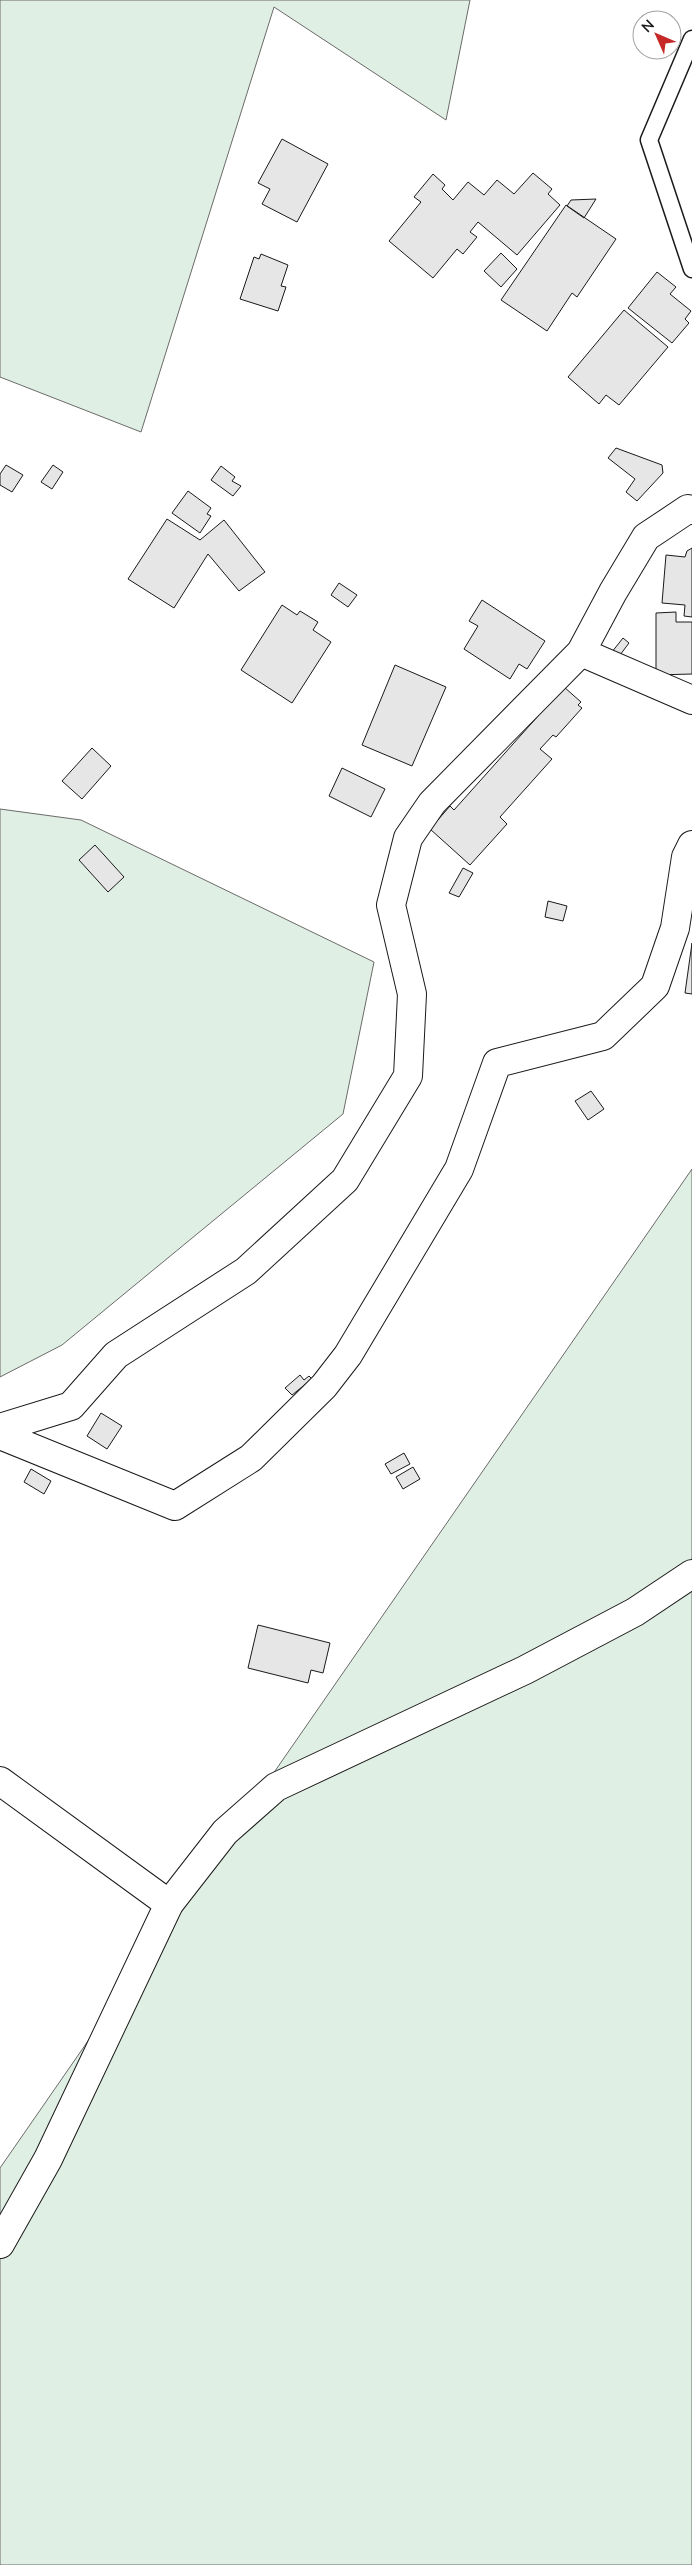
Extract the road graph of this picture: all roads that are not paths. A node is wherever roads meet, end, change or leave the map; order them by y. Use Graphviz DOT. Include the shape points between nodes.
graph roads {
  1 [pos="692,39"];
  2 [pos="692,269"];
  3 [pos="691,505"];
  4 [pos="581,652"];
  5 [pos="692,700"];
  6 [pos="692,845"];
  7 [pos="0,1428"];
  8 [pos="0,1435"];
  9 [pos="692,1574"];
  10 [pos="0,1781"];
  11 [pos="169,1904"];
  12 [pos="0,2244"];
  1 -- 2 [label="lane" via="649,140"];
  3 -- 4 [label="street" via="646,538"];
  4 -- 5 [label="street"];
  4 -- 7 [label="street" via="432,803 408,838 391,905 412,994 408,1076 345,1180 246,1271 116,1355 71,1406"];
  6 -- 8 [label="street" via="686,857 675,928 654,986 603,1036 497,1063 459,1169 348,1355 324,1386 251,1458 175,1506"];
  9 -- 11 [label="street" via="635,1612 524,1670 276,1787 225,1832"];
  10 -- 11 [label="street"];
  11 -- 12 [label="street" via="48,2158"];
}
